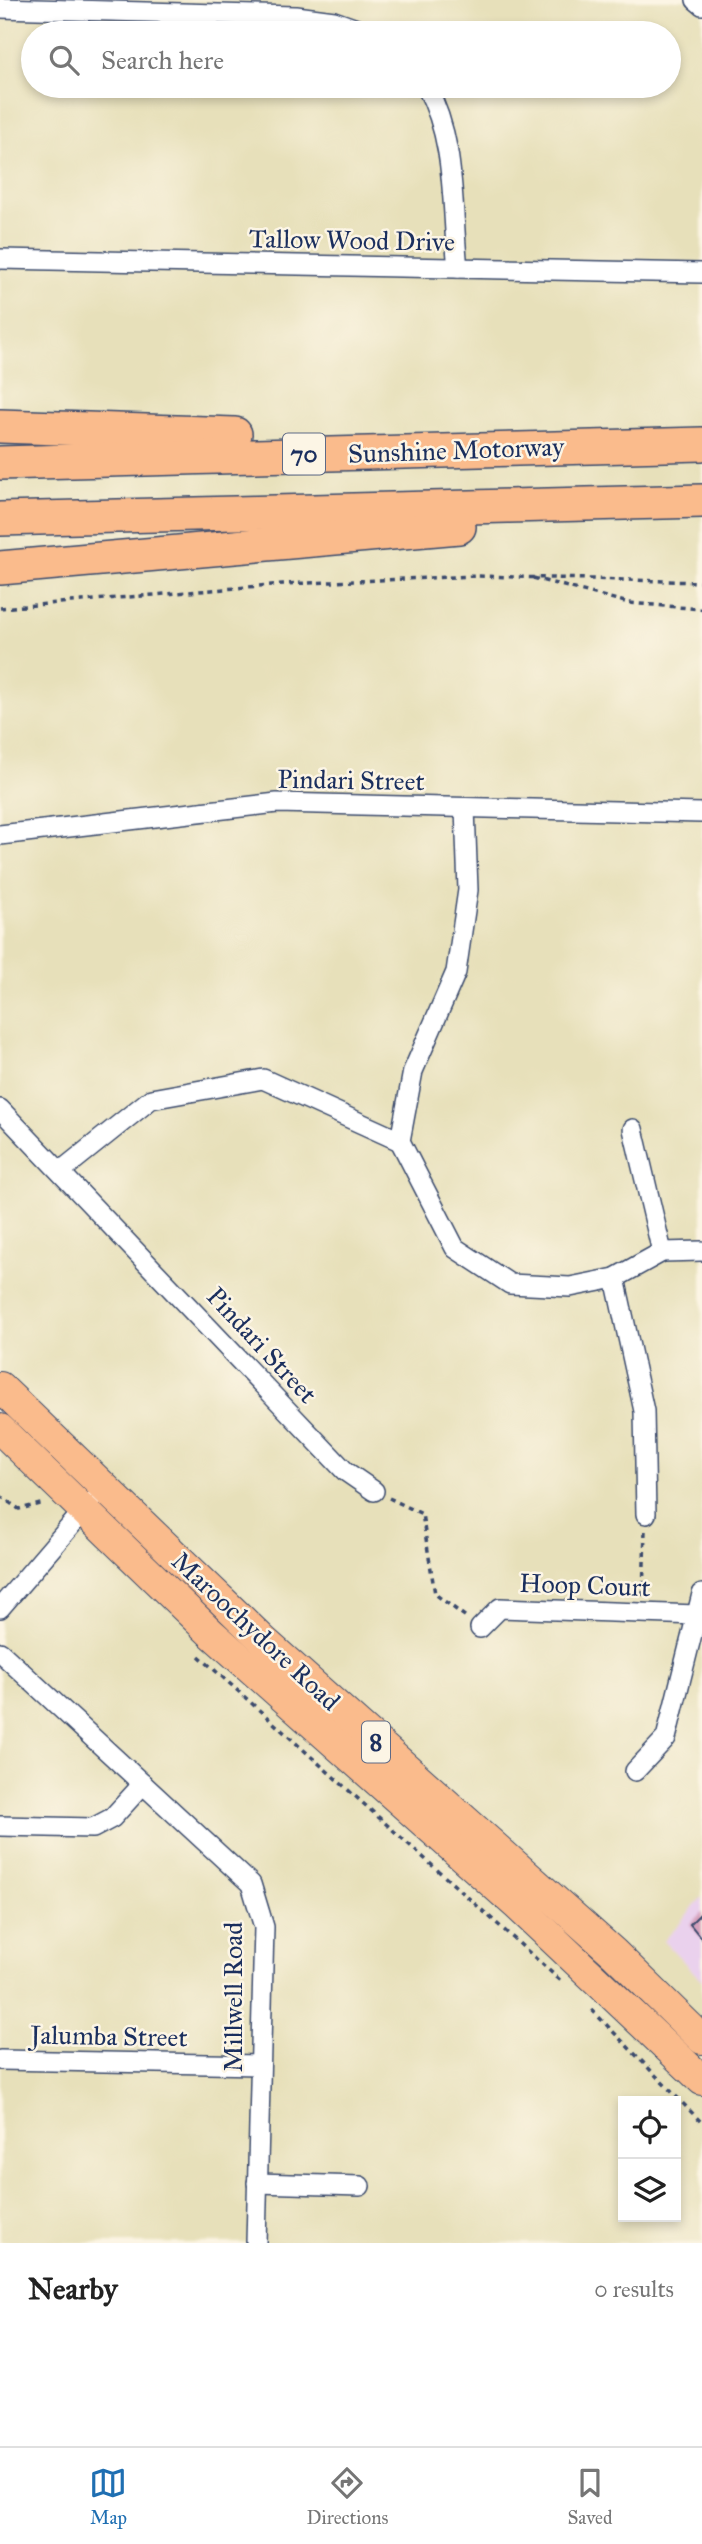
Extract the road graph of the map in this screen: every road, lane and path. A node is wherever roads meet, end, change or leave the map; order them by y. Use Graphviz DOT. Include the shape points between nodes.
graph roads {
  1 [pos="696,0"];
  2 [pos="702,5"];
  3 [pos="0,8"];
  4 [pos="334,21"];
  5 [pos="432,98"];
  6 [pos="0,258"];
  7 [pos="458,268"];
  8 [pos="702,273"];
  9 [pos="0,426"];
  10 [pos="702,444"];
  11 [pos="608,446"];
  12 [pos="0,463"];
  13 [pos="702,501"];
  14 [pos="562,504"];
  15 [pos="0,519"];
  16 [pos="0,568"];
  17 [pos="528,576"];
  18 [pos="702,582"];
  19 [pos="0,608"];
  20 [pos="702,609"];
  21 [pos="465,808"];
  22 [pos="702,813"];
  23 [pos="0,835"];
  24 [pos="0,1109"];
  25 [pos="633,1129"];
  26 [pos="400,1142"];
  27 [pos="61,1171"];
  28 [pos="702,1251"];
  29 [pos="662,1252"];
  30 [pos="615,1278"];
  31 [pos="0,1387"];
  32 [pos="0,1429"];
  33 [pos="374,1491"];
  34 [pos="0,1496"];
  35 [pos="93,1500"];
  36 [pos="46,1503"];
  37 [pos="646,1514"];
  38 [pos="702,1594"];
  39 [pos="0,1608"];
  40 [pos="643,1613"];
  41 [pos="697,1615"];
  42 [pos="480,1628"];
  43 [pos="0,1652"];
  44 [pos="197,1654"];
  45 [pos="635,1771"];
  46 [pos="143,1784"];
  47 [pos="0,1826"];
  48 [pos="564,1984"];
  49 [pos="583,2001"];
  50 [pos="702,2039"];
  51 [pos="0,2060"];
  52 [pos="260,2065"];
  53 [pos="702,2080"];
  54 [pos="702,2123"];
  55 [pos="257,2183"];
  56 [pos="360,2186"];
  57 [pos="256,2243"];
  1 -- 2 [label="street"];
  3 -- 4 [label="street" via="296,16"];
  5 -- 7 [label="street" via="444,123 453,181"];
  6 -- 7 [label="street, Tallow Wood Drive"];
  7 -- 8 [label="street, Tallow Wood Drive"];
  9 -- 11 [label="highway" via="243,434 565,433"];
  10 -- 11 [label="highway, Sunshine Motorway / 70"];
  11 -- 12 [label="highway, Sunshine Motorway / 70"];
  13 -- 14 [label="highway, 70"];
  14 -- 15 [label="highway, 70"];
  14 -- 16 [label="highway" via="521,522"];
  17 -- 18 [label="path"];
  17 -- 19 [label="path" via="283,584"];
  17 -- 20 [label="path" via="629,603"];
  21 -- 22 [label="street, Pindari Street"];
  21 -- 23 [label="street, Pindari Street" via="277,803"];
  21 -- 26 [label="street" via="468,890 456,972 413,1071"];
  24 -- 27 [label="street, Pindari Street"];
  25 -- 29 [label="street"];
  26 -- 27 [label="street" via="263,1079 151,1099"];
  26 -- 30 [label="street" via="455,1248 510,1284 570,1287"];
  27 -- 33 [label="street, Pindari Street" via="345,1471"];
  28 -- 29 [label="street"];
  29 -- 30 [label="street"];
  30 -- 37 [label="street" via="644,1411"];
  31 -- 35 [label="main road, Maroochydore Road / 8"];
  32 -- 35 [label="main road, Maroochydore Road / 8"];
  33 -- 42 [label="path" via="422,1514 435,1594"];
  34 -- 36 [label="path" via="19,1509"];
  35 -- 39 [label="street"];
  35 -- 50 [label="main road, Maroochydore Road / 8" via="275,1651 614,1952"];
  35 -- 53 [label="main road, Maroochydore Road / 8" via="211,1633 518,1906"];
  37 -- 40 [label="path"];
  38 -- 41 [label="street"];
  40 -- 41 [label="street, Hoop Court"];
  40 -- 42 [label="street, Hoop Court" via="500,1608"];
  41 -- 45 [label="street" via="666,1738"];
  43 -- 46 [label="street, Millwell Road"];
  44 -- 48 [label="path"];
  46 -- 47 [label="street" via="113,1818 93,1828"];
  46 -- 52 [label="street, Millwell Road" via="251,1884 264,1927"];
  49 -- 54 [label="path"];
  51 -- 52 [label="street, Jalumba Street"];
  52 -- 55 [label="street, Millwell Road"];
  55 -- 56 [label="street"];
  55 -- 57 [label="street, Millwell Road"];
}
